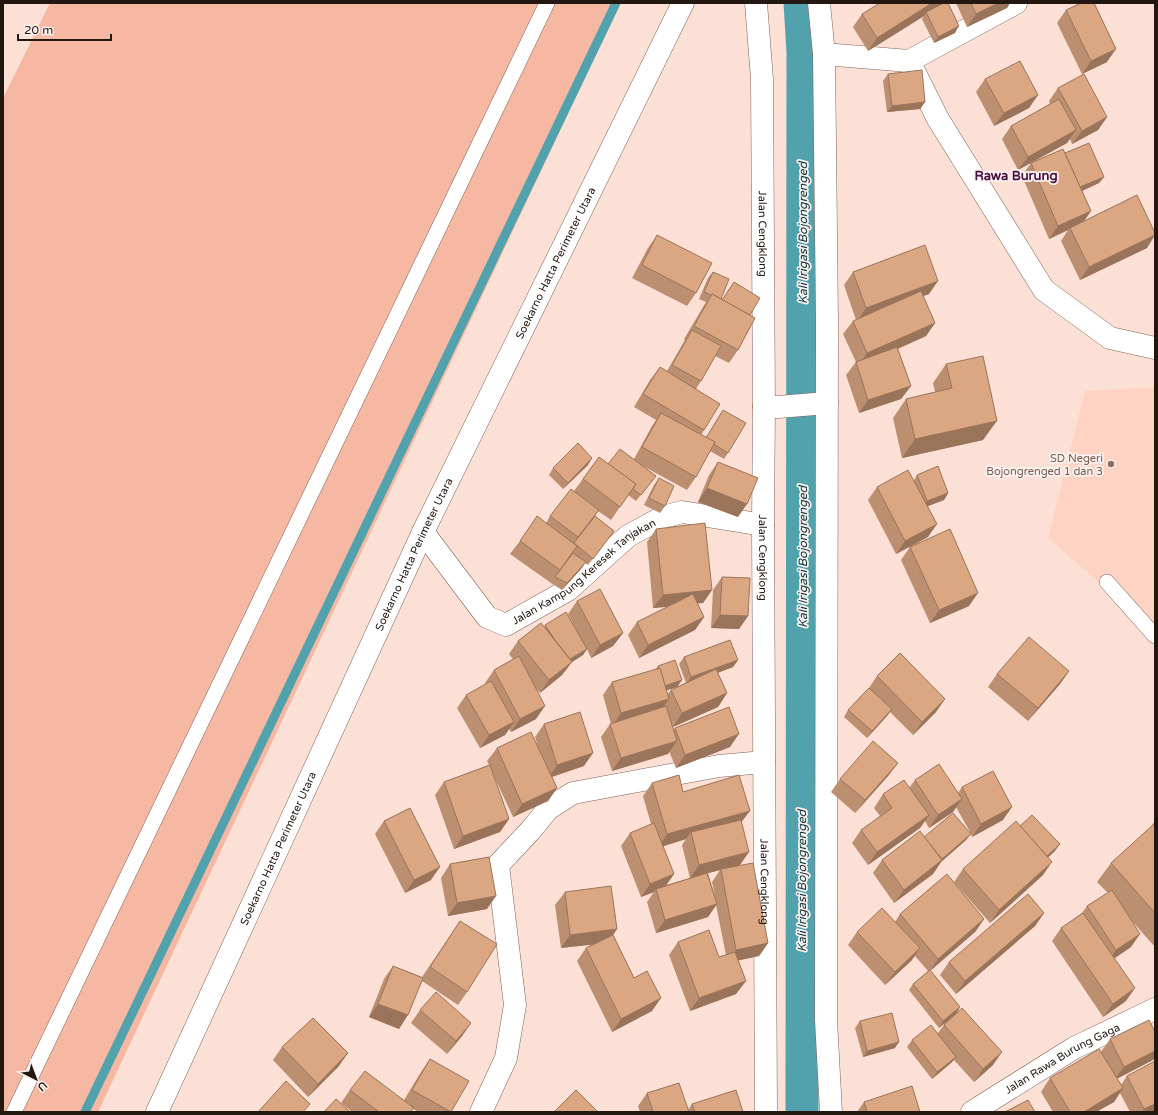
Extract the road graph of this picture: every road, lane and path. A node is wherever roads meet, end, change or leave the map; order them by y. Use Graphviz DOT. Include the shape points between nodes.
graph roads {
  1 [pos="548,3"];
  2 [pos="683,3"];
  3 [pos="756,3"];
  4 [pos="819,3"];
  5 [pos="1016,3"];
  6 [pos="824,54"];
  7 [pos="909,61"];
  8 [pos="1155,348"];
  9 [pos="820,404"];
  10 [pos="771,407"];
  11 [pos="763,525"];
  12 [pos="423,532"];
  13 [pos="1107,582"];
  14 [pos="1155,636"];
  15 [pos="764,762"];
  16 [pos="1155,1009"];
  17 [pos="14,1112"];
  18 [pos="157,1112"];
  19 [pos="481,1112"];
  20 [pos="766,1112"];
  21 [pos="831,1112"];
  22 [pos="972,1112"];
  1 -- 17 [label="lane"];
  2 -- 12 [label="street, Soekarno Hatta Perimeter Utara"];
  3 -- 10 [label="street, Jalan Cengklong" via="762,78"];
  4 -- 6 [label="street"];
  5 -- 7 [label="street"];
  6 -- 7 [label="street"];
  6 -- 9 [label="street"];
  7 -- 8 [label="street" via="938,120 1044,290 1110,338"];
  9 -- 10 [label="street"];
  9 -- 21 [label="street" via="826,1020"];
  10 -- 11 [label="street, Jalan Cengklong"];
  11 -- 12 [label="street, Jalan Kampung Keresek Tanjakan" via="682,512 663,516 628,536 568,590 506,625 487,617"];
  11 -- 15 [label="street, Jalan Cengklong"];
  12 -- 18 [label="street, Soekarno Hatta Perimeter Utara"];
  13 -- 14 [label="lane"];
  15 -- 19 [label="street" via="719,766 573,793 548,808 498,865 515,1005 506,1058"];
  15 -- 20 [label="street, Jalan Cengklong"];
  16 -- 22 [label="street, Jalan Rawa Burung Gaga" via="1074,1048"];
}
